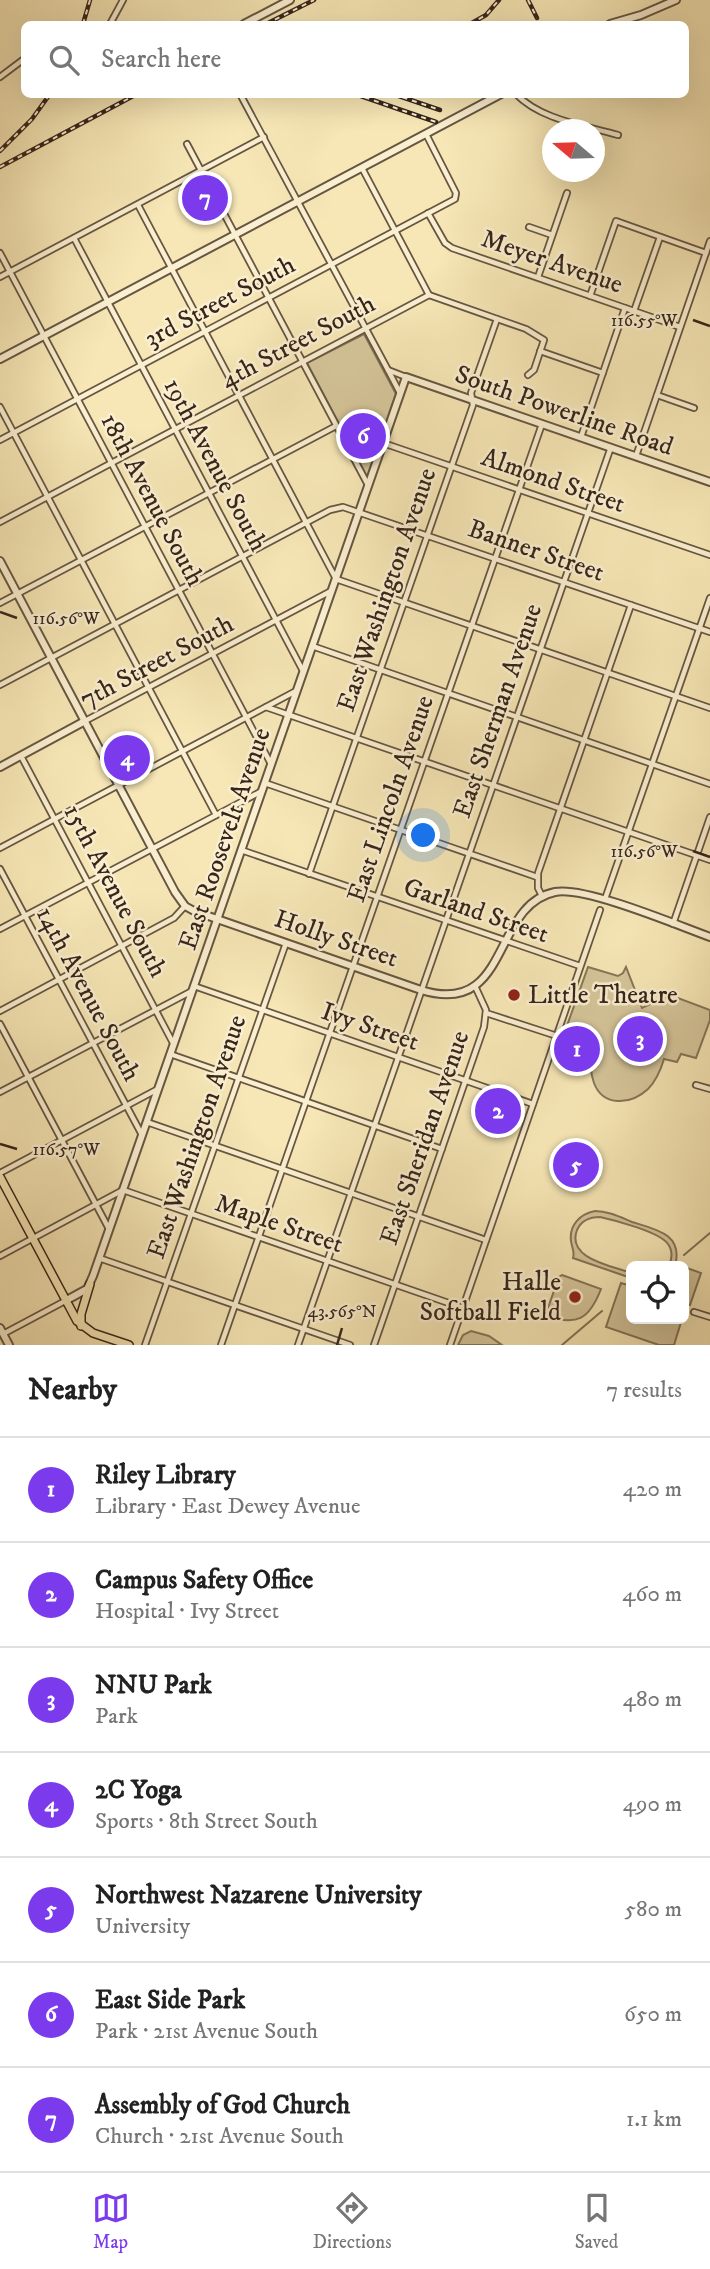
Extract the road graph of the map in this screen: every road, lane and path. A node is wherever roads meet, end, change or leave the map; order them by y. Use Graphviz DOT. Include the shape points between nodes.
graph roads {
  1 [pos="123,0"];
  2 [pos="290,0"];
  3 [pos="676,0"];
  4 [pos="112,21"];
  5 [pos="250,21"];
  6 [pos="620,21"];
  7 [pos="21,61"];
  8 [pos="0,77"];
  9 [pos="242,98"];
  10 [pos="494,98"];
  11 [pos="520,98"];
  12 [pos="426,134"];
  13 [pos="618,135"];
  14 [pos="264,137"];
  15 [pos="187,144"];
  16 [pos="362,168"];
  17 [pos="201,171"];
  18 [pos="567,193"];
  19 [pos="299,201"];
  20 [pos="138,205"];
  21 [pos="428,214"];
  22 [pos="529,227"];
  23 [pos="396,231"];
  24 [pos="235,235"];
  25 [pos="552,235"];
  26 [pos="660,237"];
  27 [pos="74,238"];
  28 [pos="710,241"];
  29 [pos="0,253"];
  30 [pos="706,253"];
  31 [pos="332,265"];
  32 [pos="171,268"];
  33 [pos="10,272"];
  34 [pos="0,277"];
  35 [pos="538,277"];
  36 [pos="429,295"];
  37 [pos="590,296"];
  38 [pos="268,298"];
  39 [pos="107,302"];
  40 [pos="625,308"];
  41 [pos="635,311"];
  42 [pos="497,319"];
  43 [pos="680,327"];
  44 [pos="366,328"];
  45 [pos="205,332"];
  46 [pos="44,336"];
  47 [pos="540,351"];
  48 [pos="0,359"];
  49 [pos="302,362"];
  50 [pos="141,366"];
  51 [pos="388,370"];
  52 [pos="603,373"];
  53 [pos="528,375"];
  54 [pos="406,377"];
  55 [pos="400,394"];
  56 [pos="657,395"];
  57 [pos="239,396"];
  58 [pos="77,400"];
  59 [pos="472,400"];
  60 [pos="0,407"];
  61 [pos="694,408"];
  62 [pos="542,424"];
  63 [pos="336,426"];
  64 [pos="175,429"];
  65 [pos="14,433"];
  66 [pos="581,437"];
  67 [pos="0,440"];
  68 [pos="383,443"];
  69 [pos="611,447"];
  70 [pos="636,456"];
  71 [pos="272,459"];
  72 [pos="111,463"];
  73 [pos="451,466"];
  74 [pos="710,482"];
  75 [pos="368,486"];
  76 [pos="519,490"];
  77 [pos="208,493"];
  78 [pos="47,497"];
  79 [pos="360,511"];
  80 [pos="587,513"];
  81 [pos="0,522"];
  82 [pos="306,523"];
  83 [pos="145,527"];
  84 [pos="427,534"];
  85 [pos="710,555"];
  86 [pos="242,556"];
  87 [pos="496,558"];
  88 [pos="81,560"];
  89 [pos="0,561"];
  90 [pos="336,579"];
  91 [pos="564,581"];
  92 [pos="178,590"];
  93 [pos="332,591"];
  94 [pos="18,594"];
  95 [pos="710,598"];
  96 [pos="404,602"];
  97 [pos="0,603"];
  98 [pos="631,605"];
  99 [pos="276,620"];
  100 [pos="115,624"];
  101 [pos="472,626"];
  102 [pos="699,628"];
  103 [pos="710,632"];
  104 [pos="312,646"];
  105 [pos="540,649"];
  106 [pos="212,654"];
  107 [pos="51,657"];
  108 [pos="380,670"];
  109 [pos="303,672"];
  110 [pos="608,673"];
  111 [pos="0,685"];
  112 [pos="149,688"];
  113 [pos="297,691"];
  114 [pos="448,694"];
  115 [pos="676,696"];
  116 [pos="266,707"];
  117 [pos="710,708"];
  118 [pos="289,715"];
  119 [pos="516,717"];
  120 [pos="246,718"];
  121 [pos="85,722"];
  122 [pos="356,738"];
  123 [pos="584,741"];
  124 [pos="182,751"];
  125 [pos="21,756"];
  126 [pos="424,761"];
  127 [pos="652,764"];
  128 [pos="271,765"];
  129 [pos="0,767"];
  130 [pos="265,783"];
  131 [pos="118,785"];
  132 [pos="492,785"];
  133 [pos="710,785"];
  134 [pos="262,790"];
  135 [pos="333,806"];
  136 [pos="561,809"];
  137 [pos="216,815"];
  138 [pos="710,817"];
  139 [pos="55,819"];
  140 [pos="401,829"];
  141 [pos="629,832"];
  142 [pos="0,848"];
  143 [pos="152,849"];
  144 [pos="241,850"];
  145 [pos="469,853"];
  146 [pos="697,856"];
  147 [pos="710,860"];
  148 [pos="0,869"];
  149 [pos="309,874"];
  150 [pos="537,877"];
  151 [pos="88,883"];
  152 [pos="542,896"];
  153 [pos="377,898"];
  154 [pos="605,900"];
  155 [pos="185,906"];
  156 [pos="600,910"];
  157 [pos="25,916"];
  158 [pos="217,919"];
  159 [pos="445,921"];
  160 [pos="673,924"];
  161 [pos="0,929"];
  162 [pos="710,937"];
  163 [pos="286,942"];
  164 [pos="506,942"];
  165 [pos="122,946"];
  166 [pos="353,965"];
  167 [pos="580,966"];
  168 [pos="59,980"];
  169 [pos="475,986"];
  170 [pos="193,988"];
  171 [pos="421,990"];
  172 [pos="155,1009"];
  173 [pos="261,1010"];
  174 [pos="0,1011"];
  175 [pos="486,1013"];
  176 [pos="0,1024"];
  177 [pos="330,1033"];
  178 [pos="556,1036"];
  179 [pos="92,1043"];
  180 [pos="174,1044"];
  181 [pos="170,1054"];
  182 [pos="398,1057"];
  183 [pos="28,1077"];
  184 [pos="238,1078"];
  185 [pos="466,1080"];
  186 [pos="696,1085"];
  187 [pos="159,1088"];
  188 [pos="710,1089"];
  189 [pos="0,1092"];
  190 [pos="306,1101"];
  191 [pos="533,1104"];
  192 [pos="126,1107"];
  193 [pos="146,1122"];
  194 [pos="374,1125"];
  195 [pos="142,1135"];
  196 [pos="62,1141"];
  197 [pos="214,1146"];
  198 [pos="442,1149"];
  199 [pos="282,1170"];
  200 [pos="0,1175"];
  201 [pos="123,1190"];
  202 [pos="350,1193"];
  203 [pos="96,1204"];
  204 [pos="190,1214"];
  205 [pos="418,1217"];
  206 [pos="109,1230"];
  207 [pos="259,1237"];
  208 [pos="32,1238"];
  209 [pos="486,1240"];
  210 [pos="0,1256"];
  211 [pos="99,1258"];
  212 [pos="327,1261"];
  213 [pos="167,1282"];
  214 [pos="90,1284"];
  215 [pos="395,1285"];
  216 [pos="65,1301"];
  217 [pos="235,1306"];
  218 [pos="463,1308"];
  219 [pos="694,1312"];
  220 [pos="710,1317"];
  221 [pos="82,1326"];
  222 [pos="303,1329"];
  223 [pos="1,1331"];
  224 [pos="9,1345"];
  225 [pos="129,1345"];
  226 [pos="145,1345"];
  227 [pos="221,1345"];
  228 [pos="298,1345"];
  229 [pos="349,1345"];
  230 [pos="373,1345"];
  231 [pos="450,1345"];
  1 -- 4 [label="street"];
  2 -- 5 [label="street"];
  3 -- 6 [label="street"];
  7 -- 8 [label="street"];
  9 -- 14 [label="street"];
  10 -- 12 [label="street"];
  11 -- 13 [label="street" via="550,116"];
  12 -- 16 [label="street"];
  12 -- 21 [label="street, 3rd Street South" via="457,197"];
  14 -- 17 [label="street"];
  14 -- 19 [label="street"];
  15 -- 17 [label="street"];
  16 -- 19 [label="street"];
  16 -- 23 [label="street"];
  17 -- 20 [label="street"];
  17 -- 24 [label="street"];
  18 -- 25 [label="street"];
  19 -- 24 [label="street"];
  19 -- 31 [label="street"];
  20 -- 27 [label="street"];
  20 -- 32 [label="street"];
  21 -- 23 [label="street, 3rd Street South"];
  21 -- 35 [label="street, Meyer Avenue" via="449,246"];
  22 -- 25 [label="street"];
  23 -- 31 [label="street, 3rd Street South"];
  23 -- 36 [label="street"];
  24 -- 32 [label="street"];
  24 -- 38 [label="street"];
  25 -- 35 [label="street"];
  26 -- 30 [label="street"];
  26 -- 37 [label="street" via="615,221"];
  26 -- 41 [label="street"];
  27 -- 33 [label="street"];
  27 -- 39 [label="street, 19th Avenue South"];
  28 -- 30 [label="street"];
  29 -- 33 [label="street, 18th Avenue South"];
  30 -- 43 [label="street"];
  31 -- 38 [label="street, 3rd Street South"];
  31 -- 44 [label="street"];
  32 -- 39 [label="street"];
  32 -- 45 [label="street"];
  33 -- 34 [label="street"];
  33 -- 46 [label="street, 18th Avenue South"];
  35 -- 37 [label="street, Meyer Avenue"];
  36 -- 42 [label="street"];
  36 -- 44 [label="street, 4th Street South"];
  37 -- 40 [label="street, Meyer Avenue"];
  38 -- 45 [label="street, 3rd Street South"];
  38 -- 49 [label="street"];
  39 -- 46 [label="street"];
  39 -- 50 [label="street, 19th Avenue South"];
  40 -- 41 [label="street, Meyer Avenue"];
  40 -- 52 [label="street"];
  41 -- 43 [label="street, Meyer Avenue"];
  42 -- 47 [label="street" via="527,328 544,340"];
  42 -- 59 [label="street, East Washington Avenue"];
  43 -- 56 [label="street"];
  44 -- 49 [label="street, 4th Street South"];
  44 -- 51 [label="street"];
  45 -- 50 [label="street, 3rd Street South"];
  45 -- 57 [label="street"];
  46 -- 48 [label="street"];
  46 -- 58 [label="street, 18th Avenue South"];
  47 -- 52 [label="street"];
  47 -- 53 [label="street"];
  49 -- 57 [label="street, 4th Street South"];
  49 -- 63 [label="street"];
  50 -- 58 [label="street, 3rd Street South"];
  50 -- 64 [label="street, 19th Avenue South"];
  51 -- 54 [label="street"];
  51 -- 55 [label="street"];
  52 -- 66 [label="street"];
  54 -- 55 [label="street, East Roosevelt Avenue"];
  54 -- 59 [label="street, South Powerline Road"];
  55 -- 68 [label="street, East Roosevelt Avenue"];
  56 -- 61 [label="street"];
  56 -- 70 [label="street"];
  57 -- 64 [label="street, 4th Street South"];
  57 -- 71 [label="street"];
  58 -- 65 [label="street, 3rd Street South"];
  58 -- 72 [label="street, 18th Avenue South"];
  59 -- 62 [label="street, South Powerline Road"];
  59 -- 73 [label="street, East Washington Avenue"];
  60 -- 65 [label="street"];
  62 -- 66 [label="street, South Powerline Road"];
  62 -- 76 [label="street, East Lincoln Avenue"];
  63 -- 71 [label="street"];
  63 -- 75 [label="street"];
  64 -- 72 [label="street, 4th Street South"];
  64 -- 77 [label="street, 19th Avenue South"];
  65 -- 67 [label="street, 3rd Street South"];
  65 -- 78 [label="street"];
  66 -- 69 [label="street, South Powerline Road"];
  68 -- 73 [label="street, Almond Street"];
  68 -- 75 [label="street, East Roosevelt Avenue"];
  69 -- 70 [label="street, South Powerline Road"];
  69 -- 80 [label="street, East Sherman Avenue"];
  70 -- 74 [label="street, South Powerline Road"];
  71 -- 77 [label="street"];
  71 -- 82 [label="street"];
  72 -- 78 [label="street, 4th Street South"];
  72 -- 83 [label="street, 18th Avenue South"];
  73 -- 76 [label="street, Almond Street"];
  73 -- 84 [label="street, East Washington Avenue"];
  75 -- 79 [label="street, East Roosevelt Avenue"];
  76 -- 80 [label="street, Almond Street"];
  76 -- 87 [label="street, East Lincoln Avenue"];
  77 -- 83 [label="street"];
  77 -- 86 [label="street, 19th Avenue South"];
  78 -- 81 [label="street, 4th Street South"];
  78 -- 88 [label="street"];
  79 -- 82 [label="street" via="337,507"];
  79 -- 84 [label="street, Banner Street"];
  79 -- 90 [label="street, East Roosevelt Avenue"];
  80 -- 85 [label="street, Almond Street"];
  80 -- 91 [label="street, East Sherman Avenue"];
  82 -- 86 [label="street"];
  82 -- 90 [label="street"];
  83 -- 88 [label="street"];
  83 -- 92 [label="street, 18th Avenue South"];
  84 -- 87 [label="street, Banner Street"];
  84 -- 96 [label="street, East Washington Avenue"];
  86 -- 92 [label="street"];
  86 -- 99 [label="street, 19th Avenue South"];
  87 -- 91 [label="street, Banner Street"];
  87 -- 101 [label="street, East Lincoln Avenue"];
  88 -- 94 [label="street"];
  88 -- 100 [label="street"];
  89 -- 94 [label="street"];
  90 -- 93 [label="street, East Roosevelt Avenue"];
  90 -- 96 [label="street"];
  91 -- 98 [label="street, Banner Street"];
  91 -- 105 [label="street, East Sherman Avenue"];
  92 -- 100 [label="street"];
  92 -- 106 [label="street, 18th Avenue South"];
  93 -- 99 [label="street, 7th Street South"];
  93 -- 104 [label="street, East Roosevelt Avenue"];
  94 -- 97 [label="street"];
  94 -- 107 [label="street"];
  95 -- 102 [label="street"];
  96 -- 101 [label="street"];
  96 -- 108 [label="street, East Washington Avenue"];
  98 -- 102 [label="street, Banner Street"];
  98 -- 110 [label="street"];
  99 -- 106 [label="street, 7th Street South"];
  99 -- 109 [label="street, 19th Avenue South"];
  100 -- 107 [label="street"];
  100 -- 112 [label="street"];
  101 -- 105 [label="street"];
  101 -- 114 [label="street, East Lincoln Avenue"];
  102 -- 103 [label="street, Banner Street"];
  102 -- 115 [label="street"];
  104 -- 108 [label="street"];
  104 -- 109 [label="street, East Roosevelt Avenue"];
  105 -- 110 [label="street"];
  105 -- 119 [label="street, East Sherman Avenue"];
  106 -- 112 [label="street, 7th Street South"];
  106 -- 120 [label="street, 18th Avenue South"];
  107 -- 111 [label="street"];
  107 -- 121 [label="street"];
  108 -- 114 [label="street"];
  108 -- 122 [label="street, East Washington Avenue"];
  109 -- 113 [label="street, East Roosevelt Avenue"];
  110 -- 115 [label="street"];
  110 -- 123 [label="street"];
  112 -- 121 [label="street, 7th Street South"];
  112 -- 124 [label="street"];
  113 -- 116 [label="street"];
  113 -- 118 [label="street, East Roosevelt Avenue"];
  114 -- 119 [label="street"];
  114 -- 126 [label="street, East Lincoln Avenue"];
  115 -- 117 [label="street"];
  115 -- 127 [label="street"];
  116 -- 118 [label="street"];
  116 -- 120 [label="street"];
  118 -- 122 [label="street"];
  118 -- 128 [label="street, East Roosevelt Avenue"];
  119 -- 123 [label="street"];
  119 -- 132 [label="street, East Sherman Avenue"];
  120 -- 124 [label="street"];
  120 -- 128 [label="street, 18th Avenue South"];
  121 -- 125 [label="street, 7th Street South"];
  121 -- 131 [label="street"];
  122 -- 126 [label="street"];
  122 -- 135 [label="street, East Washington Avenue"];
  123 -- 127 [label="street"];
  123 -- 136 [label="street"];
  124 -- 131 [label="street"];
  124 -- 137 [label="street"];
  125 -- 129 [label="street, 7th Street South"];
  125 -- 139 [label="street, 15th Avenue South"];
  126 -- 132 [label="street"];
  126 -- 140 [label="street, East Lincoln Avenue"];
  127 -- 133 [label="street"];
  127 -- 141 [label="street"];
  128 -- 130 [label="street, East Roosevelt Avenue"];
  130 -- 134 [label="street, East Roosevelt Avenue"];
  130 -- 135 [label="street"];
  131 -- 139 [label="street"];
  131 -- 143 [label="street"];
  132 -- 136 [label="street"];
  132 -- 145 [label="street, East Sherman Avenue"];
  134 -- 137 [label="street"];
  134 -- 144 [label="street, East Roosevelt Avenue"];
  135 -- 140 [label="street"];
  135 -- 149 [label="street, East Washington Avenue"];
  136 -- 141 [label="street"];
  136 -- 150 [label="street"];
  137 -- 143 [label="street"];
  138 -- 146 [label="street"];
  139 -- 142 [label="street"];
  139 -- 151 [label="street, 15th Avenue South"];
  140 -- 145 [label="street"];
  140 -- 153 [label="street, East Lincoln Avenue"];
  141 -- 146 [label="street"];
  141 -- 154 [label="street"];
  143 -- 151 [label="street"];
  143 -- 155 [label="street"];
  144 -- 149 [label="street, Garland Street"];
  144 -- 158 [label="street, East Roosevelt Avenue"];
  145 -- 150 [label="street"];
  145 -- 159 [label="street, East Sherman Avenue"];
  146 -- 147 [label="street"];
  146 -- 160 [label="street"];
  148 -- 157 [label="street, 14th Avenue South"];
  149 -- 153 [label="street, Garland Street"];
  150 -- 152 [label="street"];
  151 -- 157 [label="street"];
  151 -- 165 [label="street, 15th Avenue South"];
  152 -- 154 [label="street" via="570,890"];
  152 -- 164 [label="street" via="524,911"];
  153 -- 159 [label="street, Garland Street"];
  153 -- 166 [label="street, East Lincoln Avenue"];
  154 -- 160 [label="street"];
  155 -- 158 [label="street, Holly Street"];
  155 -- 165 [label="street" via="174,918"];
  156 -- 167 [label="street"];
  157 -- 161 [label="street"];
  157 -- 168 [label="street, 14th Avenue South"];
  158 -- 163 [label="street, Holly Street"];
  158 -- 170 [label="street, East Roosevelt Avenue"];
  159 -- 164 [label="street, Garland Street"];
  159 -- 171 [label="street, East Sherman Avenue"];
  160 -- 162 [label="street"];
  163 -- 166 [label="street, Holly Street"];
  163 -- 173 [label="street, East Washington Avenue"];
  164 -- 167 [label="street, Garland Street"];
  164 -- 169 [label="street" via="488,974"];
  165 -- 168 [label="street"];
  165 -- 172 [label="street, 15th Avenue South"];
  166 -- 171 [label="street, Holly Street"];
  166 -- 177 [label="street, East Lincoln Avenue"];
  167 -- 178 [label="street"];
  168 -- 174 [label="street"];
  168 -- 179 [label="street, 14th Avenue South"];
  169 -- 171 [label="street, Holly Street" via="443,995"];
  169 -- 175 [label="street, East Sheridan Avenue"];
  170 -- 172 [label="street"];
  170 -- 173 [label="street, Ivy Street"];
  170 -- 180 [label="street, East Roosevelt Avenue"];
  171 -- 182 [label="street, East Sherman Avenue"];
  172 -- 179 [label="street"];
  172 -- 180 [label="street, 15th Avenue South"];
  173 -- 177 [label="street, Ivy Street"];
  173 -- 184 [label="street, East Washington Avenue"];
  175 -- 178 [label="street"];
  175 -- 185 [label="street, East Sheridan Avenue"];
  176 -- 183 [label="street"];
  177 -- 182 [label="street, Ivy Street"];
  177 -- 190 [label="street, East Lincoln Avenue"];
  178 -- 191 [label="street"];
  179 -- 183 [label="street"];
  179 -- 192 [label="street, 14th Avenue South"];
  180 -- 181 [label="street, East Roosevelt Avenue"];
  181 -- 184 [label="street"];
  181 -- 187 [label="street, East Roosevelt Avenue"];
  182 -- 185 [label="street, Ivy Street"];
  182 -- 194 [label="street, East Sherman Avenue"];
  183 -- 189 [label="street"];
  183 -- 196 [label="street"];
  184 -- 190 [label="street"];
  184 -- 197 [label="street, East Washington Avenue"];
  185 -- 191 [label="street, Ivy Street"];
  185 -- 198 [label="street, East Sheridan Avenue"];
  186 -- 188 [label="street"];
  187 -- 192 [label="street"];
  187 -- 193 [label="street, East Roosevelt Avenue"];
  190 -- 194 [label="street"];
  190 -- 199 [label="street, East Lincoln Avenue"];
  191 -- 209 [label="street"];
  192 -- 195 [label="street, 14th Avenue South"];
  192 -- 196 [label="street"];
  193 -- 195 [label="street, East Roosevelt Avenue"];
  193 -- 197 [label="street"];
  194 -- 198 [label="street"];
  194 -- 202 [label="street, East Sherman Avenue"];
  195 -- 201 [label="street, East Roosevelt Avenue"];
  196 -- 200 [label="street"];
  196 -- 203 [label="street"];
  197 -- 199 [label="street"];
  197 -- 204 [label="street, East Washington Avenue"];
  198 -- 205 [label="street, East Sheridan Avenue"];
  199 -- 202 [label="street"];
  199 -- 207 [label="street, East Lincoln Avenue"];
  200 -- 208 [label="main road"];
  201 -- 203 [label="street"];
  201 -- 204 [label="street, Maple Street"];
  201 -- 206 [label="street, East Roosevelt Avenue"];
  202 -- 205 [label="street"];
  202 -- 212 [label="street, East Sherman Avenue"];
  203 -- 206 [label="street"];
  203 -- 208 [label="street"];
  204 -- 207 [label="street, Maple Street"];
  204 -- 213 [label="street, East Washington Avenue"];
  205 -- 209 [label="street"];
  205 -- 215 [label="street, East Sheridan Avenue"];
  206 -- 211 [label="street, East Roosevelt Avenue"];
  207 -- 212 [label="street, Maple Street"];
  207 -- 217 [label="street, East Lincoln Avenue"];
  208 -- 210 [label="street"];
  208 -- 216 [label="main road"];
  209 -- 218 [label="street"];
  211 -- 213 [label="street"];
  211 -- 214 [label="street, East Roosevelt Avenue"];
  212 -- 215 [label="street, Maple Street"];
  212 -- 222 [label="street, East Sherman Avenue"];
  213 -- 217 [label="street"];
  213 -- 226 [label="street, East Washington Avenue"];
  214 -- 216 [label="street"];
  214 -- 221 [label="main road"];
  215 -- 218 [label="street, Maple Street"];
  215 -- 230 [label="street, East Sheridan Avenue"];
  216 -- 221 [label="main road"];
  216 -- 223 [label="street"];
  217 -- 222 [label="street"];
  217 -- 227 [label="street, East Lincoln Avenue"];
  218 -- 231 [label="street"];
  219 -- 220 [label="street"];
  221 -- 225 [label="main road"];
  222 -- 228 [label="street, East Sherman Avenue"];
  222 -- 229 [label="street"];
  223 -- 224 [label="street"];
}
